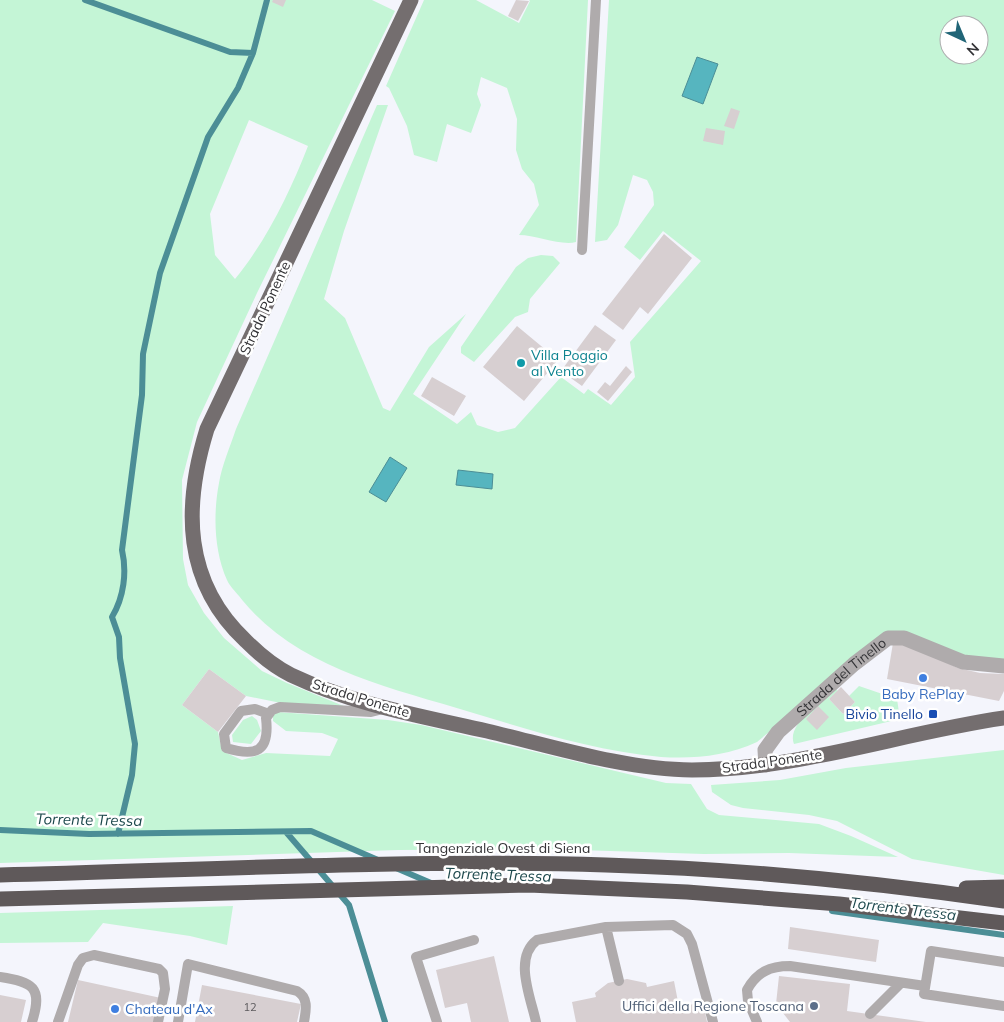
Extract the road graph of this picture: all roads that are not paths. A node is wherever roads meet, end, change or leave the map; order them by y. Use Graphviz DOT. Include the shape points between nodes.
graph roads {
  1 [pos="411,0"];
  2 [pos="596,0"];
  3 [pos="582,250"];
  4 [pos="1004,666"];
  5 [pos="386,708"];
  6 [pos="269,714"];
  7 [pos="1004,718"];
  8 [pos="766,765"];
  9 [pos="0,875"];
  10 [pos="920,888"];
  11 [pos="1004,888"];
  12 [pos="0,899"];
  13 [pos="1004,901"];
  14 [pos="1004,923"];
  15 [pos="606,927"];
  16 [pos="474,940"];
  17 [pos="1004,962"];
  18 [pos="0,977"];
  19 [pos="619,981"];
  20 [pos="900,984"];
  21 [pos="925,986"];
  22 [pos="1004,1006"];
  23 [pos="870,1014"];
  24 [pos="32,1022"];
  25 [pos="58,1022"];
  26 [pos="158,1022"];
  27 [pos="178,1022"];
  28 [pos="304,1022"];
  29 [pos="437,1022"];
  30 [pos="536,1022"];
  31 [pos="713,1022"];
  32 [pos="757,1022"];
  1 -- 5 [label="main road, Strada Ponente" via="207,429 197,460 191,502 195,552 206,590 217,610 236,632 265,660 290,674 326,690"];
  2 -- 3 [label="lane"];
  4 -- 8 [label="street, Strada del Tinello" via="963,662 904,638 888,638 778,732 765,750"];
  5 -- 6 [label="lane" via="371,712 280,707"];
  5 -- 8 [label="main road, Strada Ponente" via="637,765 691,770"];
  6 -- 6 [label="lane" via="266,718 268,734 255,752 245,754 226,748 224,734 242,711 255,709"];
  7 -- 8 [label="main road, Strada Ponente"];
  9 -- 10 [label="highway, Tangenziale Ovest di Siena" via="404,864 604,865 754,873"];
  10 -- 11 [label="highway"];
  10 -- 13 [label="highway, Tangenziale Ovest di Siena"];
  12 -- 14 [label="highway" via="529,885 829,903"];
  15 -- 19 [label="lane"];
  15 -- 30 [label="lane" via="547,937 531,944 526,954 525,974"];
  15 -- 31 [label="lane" via="673,925 687,934"];
  16 -- 29 [label="lane" via="416,957"];
  17 -- 21 [label="lane" via="931,951"];
  18 -- 24 [label="lane" via="20,980 32,986 37,997"];
  20 -- 21 [label="lane"];
  20 -- 23 [label="lane"];
  20 -- 32 [label="lane" via="775,966 759,975 747,990"];
  21 -- 22 [label="lane" via="924,994"];
  25 -- 26 [label="lane" via="78,965 83,958 94,954 159,969 163,973 164,989"];
  27 -- 28 [label="lane" via="188,964 297,992 307,1006"];
}
